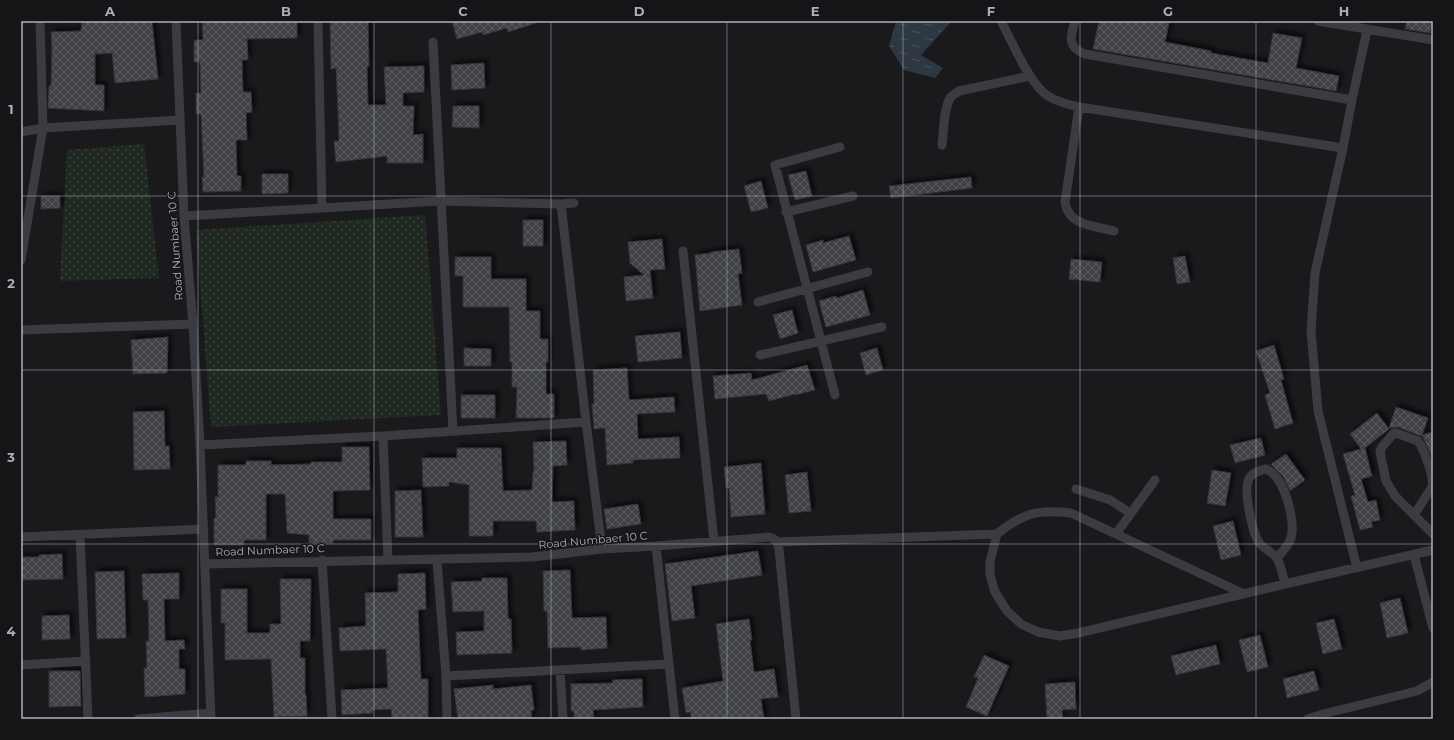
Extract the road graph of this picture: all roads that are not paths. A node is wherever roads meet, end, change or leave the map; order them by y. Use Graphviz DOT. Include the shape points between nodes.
graph roads {
  1 [pos="40,21"];
  2 [pos="176,21"];
  3 [pos="1001,21"];
  4 [pos="1075,21"];
  5 [pos="1318,21"];
  6 [pos="318,22"];
  7 [pos="1367,30"];
  8 [pos="1433,40"];
  9 [pos="433,42"];
  10 [pos="1030,76"];
  11 [pos="1352,100"];
  12 [pos="1079,107"];
  13 [pos="180,120"];
  14 [pos="43,128"];
  15 [pos="21,132"];
  16 [pos="840,146"];
  17 [pos="942,146"];
  18 [pos="1343,148"];
  19 [pos="853,196"];
  20 [pos="440,201"];
  21 [pos="574,203"];
  22 [pos="561,204"];
  23 [pos="322,208"];
  24 [pos="786,212"];
  25 [pos="184,216"];
  26 [pos="1114,231"];
  27 [pos="683,251"];
  28 [pos="21,260"];
  29 [pos="868,272"];
  30 [pos="808,289"];
  31 [pos="758,302"];
  32 [pos="193,324"];
  33 [pos="882,327"];
  34 [pos="21,330"];
  35 [pos="821,341"];
  36 [pos="760,355"];
  37 [pos="836,395"];
  38 [pos="586,422"];
  39 [pos="453,431"];
  40 [pos="383,436"];
  41 [pos="200,445"];
  42 [pos="1155,480"];
  43 [pos="1076,489"];
  44 [pos="1130,513"];
  45 [pos="1414,515"];
  46 [pos="204,529"];
  47 [pos="997,534"];
  48 [pos="1116,534"];
  49 [pos="1433,534"];
  50 [pos="80,535"];
  51 [pos="21,537"];
  52 [pos="714,541"];
  53 [pos="777,542"];
  54 [pos="656,546"];
  55 [pos="602,549"];
  56 [pos="1433,550"];
  57 [pos="1414,555"];
  58 [pos="1277,558"];
  59 [pos="322,560"];
  60 [pos="388,560"];
  61 [pos="438,560"];
  62 [pos="205,564"];
  63 [pos="1357,568"];
  64 [pos="1285,584"];
  65 [pos="1244,594"];
  66 [pos="1433,628"];
  67 [pos="86,661"];
  68 [pos="668,664"];
  69 [pos="21,665"];
  70 [pos="560,670"];
  71 [pos="446,676"];
  72 [pos="1433,682"];
  73 [pos="211,716"];
  74 [pos="88,719"];
  75 [pos="138,719"];
  76 [pos="332,719"];
  77 [pos="447,719"];
  78 [pos="563,719"];
  79 [pos="675,719"];
  80 [pos="796,719"];
  81 [pos="1308,719"];
  1 -- 14 [label="street"];
  2 -- 13 [label="street, Road Numbaer 10 C"];
  3 -- 10 [label="street"];
  4 -- 11 [label="street" via="1072,42 1074,48 1085,54"];
  5 -- 7 [label="street"];
  6 -- 23 [label="street"];
  7 -- 8 [label="street"];
  7 -- 11 [label="street"];
  9 -- 20 [label="street"];
  10 -- 12 [label="street" via="1043,93"];
  10 -- 17 [label="street" via="959,91 951,97 946,110"];
  11 -- 18 [label="street"];
  12 -- 18 [label="street"];
  12 -- 26 [label="street" via="1066,210 1079,222"];
  13 -- 14 [label="street"];
  13 -- 25 [label="street, Road Numbaer 10 C"];
  14 -- 15 [label="street"];
  14 -- 28 [label="street"];
  16 -- 24 [label="street" via="775,165"];
  18 -- 63 [label="street" via="1315,273 1311,331 1318,410"];
  19 -- 24 [label="street"];
  20 -- 22 [label="street"];
  20 -- 23 [label="street"];
  20 -- 39 [label="street"];
  21 -- 22 [label="street"];
  22 -- 38 [label="street"];
  23 -- 25 [label="street"];
  24 -- 30 [label="street"];
  25 -- 32 [label="street, Road Numbaer 10 C"];
  27 -- 52 [label="street"];
  29 -- 30 [label="street"];
  30 -- 31 [label="street"];
  30 -- 35 [label="street"];
  32 -- 34 [label="street"];
  32 -- 41 [label="street, Road Numbaer 10 C"];
  33 -- 35 [label="street"];
  35 -- 36 [label="street"];
  35 -- 37 [label="street"];
  38 -- 39 [label="street"];
  38 -- 55 [label="street"];
  39 -- 40 [label="street"];
  40 -- 41 [label="street"];
  40 -- 60 [label="street"];
  41 -- 46 [label="street, Road Numbaer 10 C"];
  42 -- 44 [label="street"];
  43 -- 44 [label="street" via="1110,500"];
  44 -- 48 [label="street"];
  45 -- 45 [label="street" via="1432,487 1429,468 1418,441 1394,433 1380,450 1384,477 1395,496"];
  45 -- 49 [label="street"];
  46 -- 50 [label="street"];
  46 -- 62 [label="street, Road Numbaer 10 C"];
  47 -- 48 [label="street" via="1022,517 1041,511 1071,513"];
  47 -- 53 [label="street"];
  47 -- 65 [label="street" via="990,562 990,575 995,592 1012,616 1021,624 1038,632 1060,636 1078,633"];
  48 -- 65 [label="street"];
  50 -- 51 [label="street"];
  50 -- 67 [label="street"];
  52 -- 53 [label="street" via="769,537"];
  52 -- 54 [label="street"];
  53 -- 80 [label="street"];
  54 -- 55 [label="street, Road Numbaer 10 C"];
  54 -- 68 [label="street, Road Numbaer 10 C"];
  55 -- 61 [label="street, Road Numbaer 10 C" via="532,557"];
  56 -- 57 [label="street"];
  57 -- 63 [label="street"];
  57 -- 66 [label="street"];
  58 -- 58 [label="street" via="1258,541 1253,527 1247,487 1250,477 1266,469 1273,472 1283,488 1293,524 1291,538"];
  58 -- 64 [label="street"];
  59 -- 60 [label="street, Road Numbaer 10 C"];
  59 -- 62 [label="street, Road Numbaer 10 C"];
  59 -- 76 [label="street"];
  60 -- 61 [label="street, Road Numbaer 10 C"];
  61 -- 71 [label="street"];
  62 -- 73 [label="street"];
  63 -- 64 [label="street"];
  64 -- 65 [label="street"];
  67 -- 69 [label="street"];
  67 -- 74 [label="street"];
  68 -- 70 [label="street"];
  68 -- 79 [label="street, Road Numbaer 10 C"];
  70 -- 71 [label="street"];
  70 -- 78 [label="street"];
  71 -- 77 [label="street"];
  72 -- 81 [label="street" via="1417,691"];
  73 -- 75 [label="street"];
}
